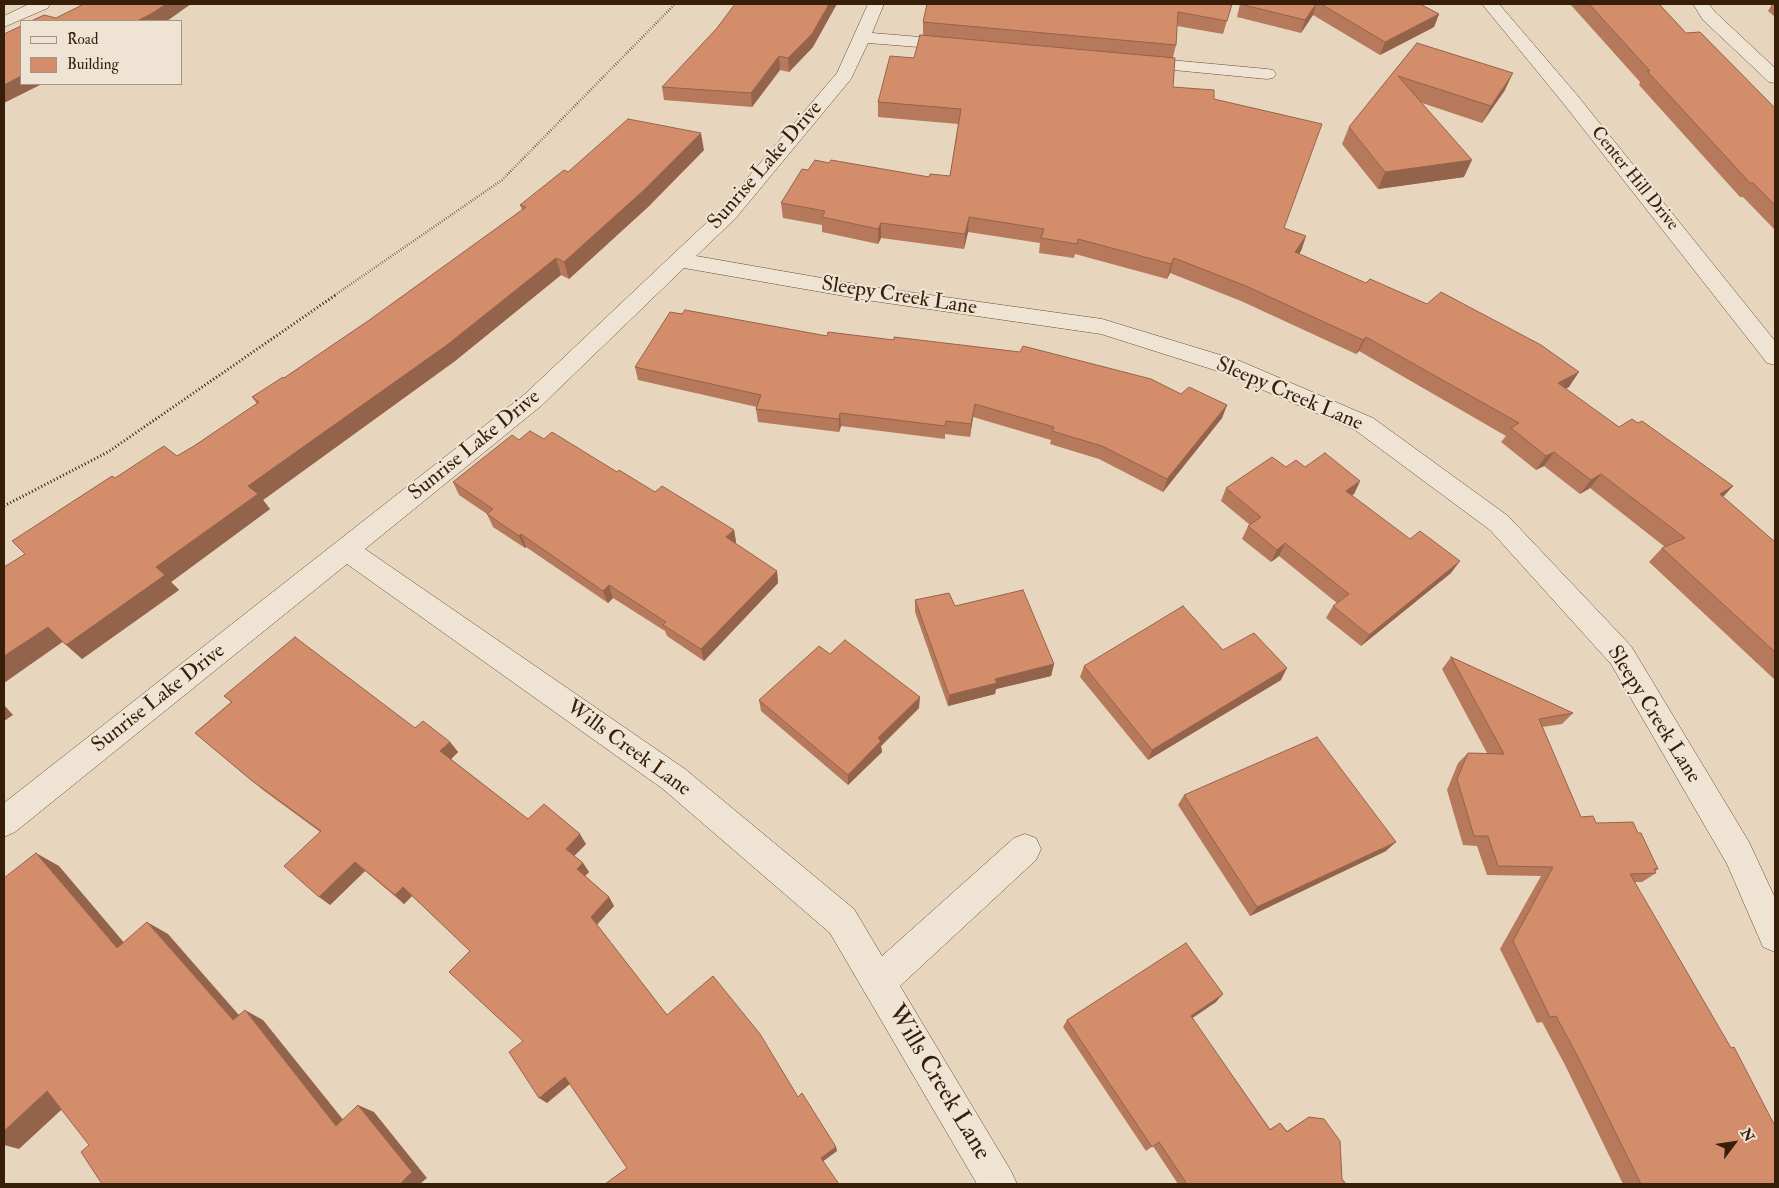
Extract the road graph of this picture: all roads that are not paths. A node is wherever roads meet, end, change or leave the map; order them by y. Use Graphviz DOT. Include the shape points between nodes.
graph roads {
  1 [pos="42,4"];
  2 [pos="876,4"];
  3 [pos="1490,4"];
  4 [pos="1701,4"];
  5 [pos="4,22"];
  6 [pos="863,36"];
  7 [pos="971,47"];
  8 [pos="1119,60"];
  9 [pos="1267,74"];
  10 [pos="1775,78"];
  11 [pos="679,260"];
  12 [pos="1775,357"];
  13 [pos="347,550"];
  14 [pos="4,822"];
  15 [pos="1025,849"];
  16 [pos="1775,935"];
  17 [pos="878,982"];
  18 [pos="998,1184"];
  1 -- 5 [label="street"];
  2 -- 6 [label="street, Sunrise Lake Drive"];
  3 -- 12 [label="street, Center Hill Drive" via="1570,99"];
  4 -- 10 [label="street" via="1709,16"];
  6 -- 7 [label="street"];
  6 -- 11 [label="street, Sunrise Lake Drive" via="845,75 728,214"];
  8 -- 9 [label="street"];
  11 -- 13 [label="street, Sunrise Lake Drive" via="534,400"];
  11 -- 16 [label="street, Sleepy Creek Lane" via="874,294 1102,327 1232,367 1364,424 1499,523 1620,655 1738,853"];
  13 -- 14 [label="street, Sunrise Lake Drive"];
  13 -- 17 [label="street, Wills Creek Lane" via="674,779 842,921"];
  15 -- 17 [label="street, Wills Creek Lane"];
  17 -- 18 [label="street, Wills Creek Lane"];
}
